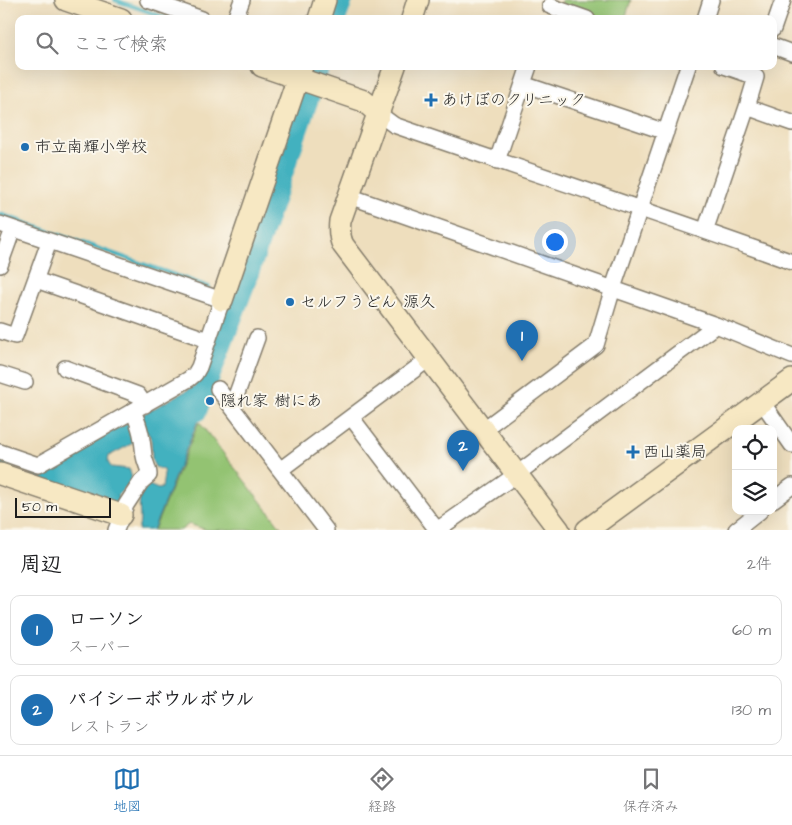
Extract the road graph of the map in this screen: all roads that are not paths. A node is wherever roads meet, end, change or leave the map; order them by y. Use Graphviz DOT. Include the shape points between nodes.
graph roads {
  1 [pos="66,0"];
  2 [pos="148,0"];
  3 [pos="242,0"];
  4 [pos="325,0"];
  5 [pos="418,0"];
  6 [pos="711,0"];
  7 [pos="783,0"];
  8 [pos="164,3"];
  9 [pos="549,8"];
  10 [pos="110,15"];
  11 [pos="192,15"];
  12 [pos="236,15"];
  13 [pos="320,15"];
  14 [pos="413,15"];
  15 [pos="573,15"];
  16 [pos="706,15"];
  17 [pos="777,17"];
  18 [pos="777,47"];
  19 [pos="792,52"];
  20 [pos="277,70"];
  21 [pos="394,70"];
  22 [pos="528,70"];
  23 [pos="687,70"];
  24 [pos="758,72"];
  25 [pos="306,78"];
  26 [pos="523,84"];
  27 [pos="747,107"];
  28 [pos="379,114"];
  29 [pos="792,123"];
  30 [pos="666,132"];
  31 [pos="497,160"];
  32 [pos="349,196"];
  33 [pos="640,210"];
  34 [pos="6,227"];
  35 [pos="705,231"];
  36 [pos="49,242"];
  37 [pos="792,262"];
  38 [pos="0,264"];
  39 [pos="36,280"];
  40 [pos="613,288"];
  41 [pos="222,300"];
  42 [pos="716,326"];
  43 [pos="0,331"];
  44 [pos="257,338"];
  45 [pos="208,340"];
  46 [pos="792,356"];
  47 [pos="430,358"];
  48 [pos="65,368"];
  49 [pos="0,374"];
  50 [pos="792,380"];
  51 [pos="25,382"];
  52 [pos="218,389"];
  53 [pos="762,402"];
  54 [pos="232,407"];
  55 [pos="139,417"];
  56 [pos="351,417"];
  57 [pos="484,429"];
  58 [pos="792,445"];
  59 [pos="0,452"];
  60 [pos="280,470"];
  61 [pos="23,471"];
  62 [pos="0,474"];
  63 [pos="517,474"];
  64 [pos="792,486"];
  65 [pos="777,497"];
  66 [pos="755,515"];
  67 [pos="119,523"];
  68 [pos="326,530"];
  69 [pos="437,530"];
  70 [pos="560,530"];
  71 [pos="588,530"];
  72 [pos="736,530"];
  1 -- 10 [label="street"];
  2 -- 8 [label="street"];
  3 -- 12 [label="street"];
  4 -- 13 [label="street"];
  5 -- 14 [label="street"];
  6 -- 16 [label="street"];
  7 -- 17 [label="street"];
  8 -- 11 [label="street"];
  9 -- 15 [label="street"];
  18 -- 19 [label="street"];
  20 -- 25 [label="street"];
  21 -- 28 [label="street"];
  22 -- 26 [label="street"];
  23 -- 30 [label="street"];
  24 -- 27 [label="street"];
  25 -- 28 [label="street" via="364,101"];
  25 -- 41 [label="street"];
  26 -- 30 [label="street"];
  26 -- 31 [label="street"];
  27 -- 29 [label="street"];
  27 -- 35 [label="street"];
  28 -- 31 [label="street" via="394,125"];
  28 -- 32 [label="street"];
  30 -- 33 [label="street"];
  31 -- 33 [label="street"];
  32 -- 40 [label="street"];
  32 -- 47 [label="street" via="340,221 343,245"];
  33 -- 35 [label="street"];
  33 -- 40 [label="street"];
  34 -- 36 [label="street"];
  34 -- 38 [label="street"];
  35 -- 37 [label="street"];
  36 -- 39 [label="street"];
  36 -- 41 [label="street"];
  39 -- 43 [label="street" via="15,336"];
  39 -- 45 [label="street"];
  40 -- 42 [label="street"];
  40 -- 57 [label="street" via="596,345"];
  41 -- 45 [label="street"];
  42 -- 46 [label="street"];
  42 -- 63 [label="street"];
  44 -- 54 [label="street"];
  45 -- 55 [label="street" via="195,374"];
  47 -- 56 [label="street"];
  47 -- 57 [label="street"];
  48 -- 55 [label="street" via="138,395"];
  49 -- 51 [label="street"];
  50 -- 53 [label="street"];
  52 -- 54 [label="street"];
  53 -- 58 [label="street"];
  53 -- 71 [label="street"];
  54 -- 60 [label="street"];
  55 -- 61 [label="street"];
  55 -- 67 [label="street" via="149,476 138,486"];
  56 -- 60 [label="street"];
  56 -- 69 [label="street"];
  57 -- 63 [label="street"];
  59 -- 61 [label="street"];
  60 -- 68 [label="street"];
  61 -- 62 [label="street"];
  61 -- 67 [label="street"];
  63 -- 69 [label="street"];
  63 -- 70 [label="street"];
  64 -- 65 [label="street"];
  66 -- 72 [label="street"];
}
